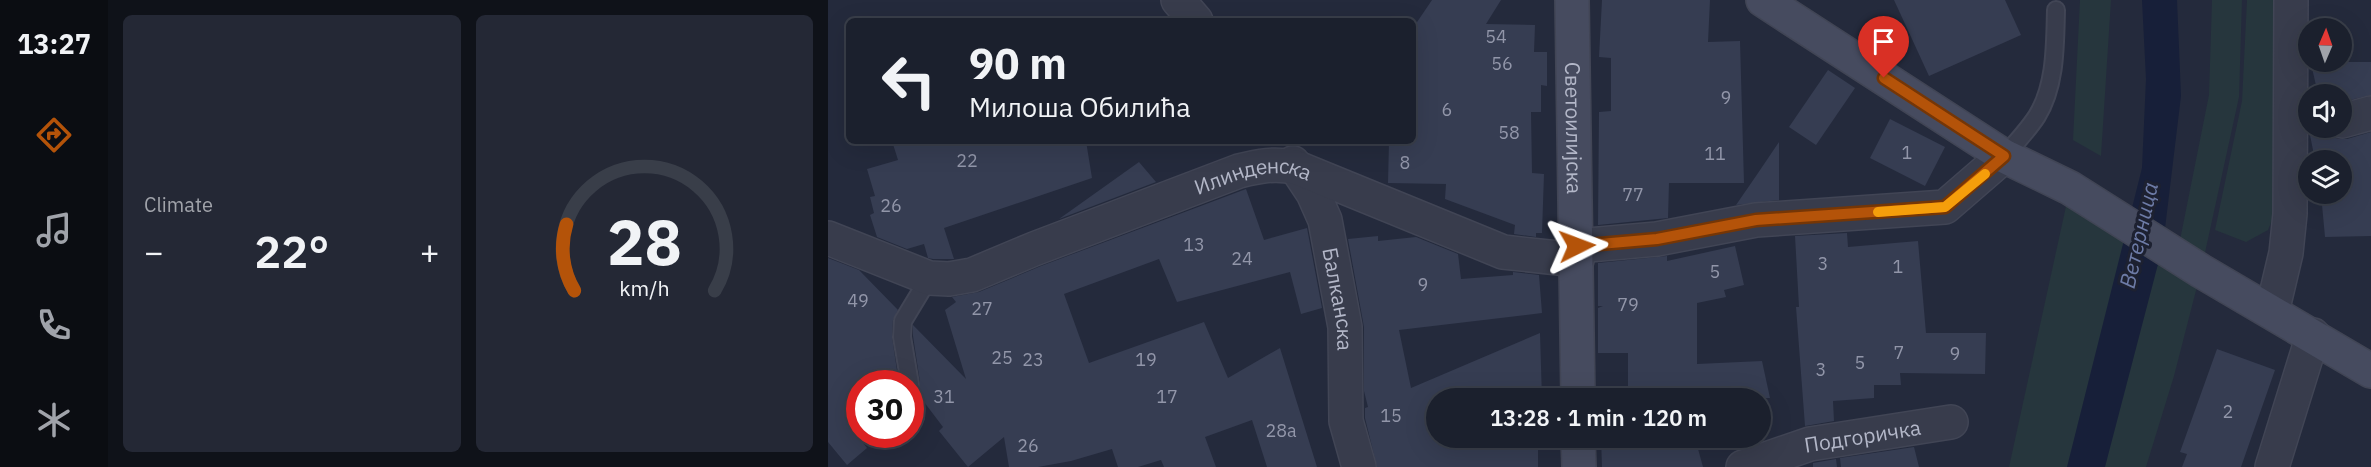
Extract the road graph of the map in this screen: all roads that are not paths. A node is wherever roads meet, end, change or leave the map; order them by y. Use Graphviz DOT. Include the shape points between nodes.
graph roads {
  1 [pos="1178,0"];
  2 [pos="1572,0"];
  3 [pos="1762,0"];
  4 [pos="2291,0"];
  5 [pos="2056,10"];
  6 [pos="1193,18"];
  7 [pos="2299,84"];
  8 [pos="2371,113"];
  9 [pos="2352,118"];
  10 [pos="2302,138"];
  11 [pos="1287,154"];
  12 [pos="2004,156"];
  13 [pos="828,238"];
  14 [pos="1577,253"];
  15 [pos="929,278"];
  16 [pos="2272,312"];
  17 [pos="2313,334"];
  18 [pos="907,370"];
  19 [pos="2371,371"];
  20 [pos="1578,388"];
  21 [pos="1951,422"];
  22 [pos="1578,448"];
  23 [pos="1359,467"];
  24 [pos="1579,467"];
  25 [pos="1743,467"];
  26 [pos="2272,467"];
  1 -- 6 [label="street"];
  2 -- 14 [label="street, Светоилијска"];
  3 -- 12 [label="street"];
  4 -- 7 [label="street"];
  5 -- 12 [label="lane" via="2051,80 2038,114"];
  8 -- 9 [label="street"];
  10 -- 16 [label="street" via="2286,253"];
  11 -- 14 [label="street, Илинденска" via="1503,252"];
  11 -- 15 [label="street, Илинденска" via="1277,164 1239,171 972,275"];
  11 -- 23 [label="street, Балканска" via="1313,193 1325,220 1345,327 1346,421"];
  12 -- 14 [label="street, Илинденска" via="1945,207 1756,220"];
  12 -- 16 [label="street" via="2070,188"];
  13 -- 15 [label="street, Илинденска"];
  14 -- 20 [label="street, Светоилијска"];
  15 -- 18 [label="lane" via="903,321"];
  16 -- 17 [label="street"];
  17 -- 19 [label="street"];
  17 -- 26 [label="street"];
  21 -- 25 [label="street, Подгоричка" via="1810,444"];
  22 -- 24 [label="street"];
}
